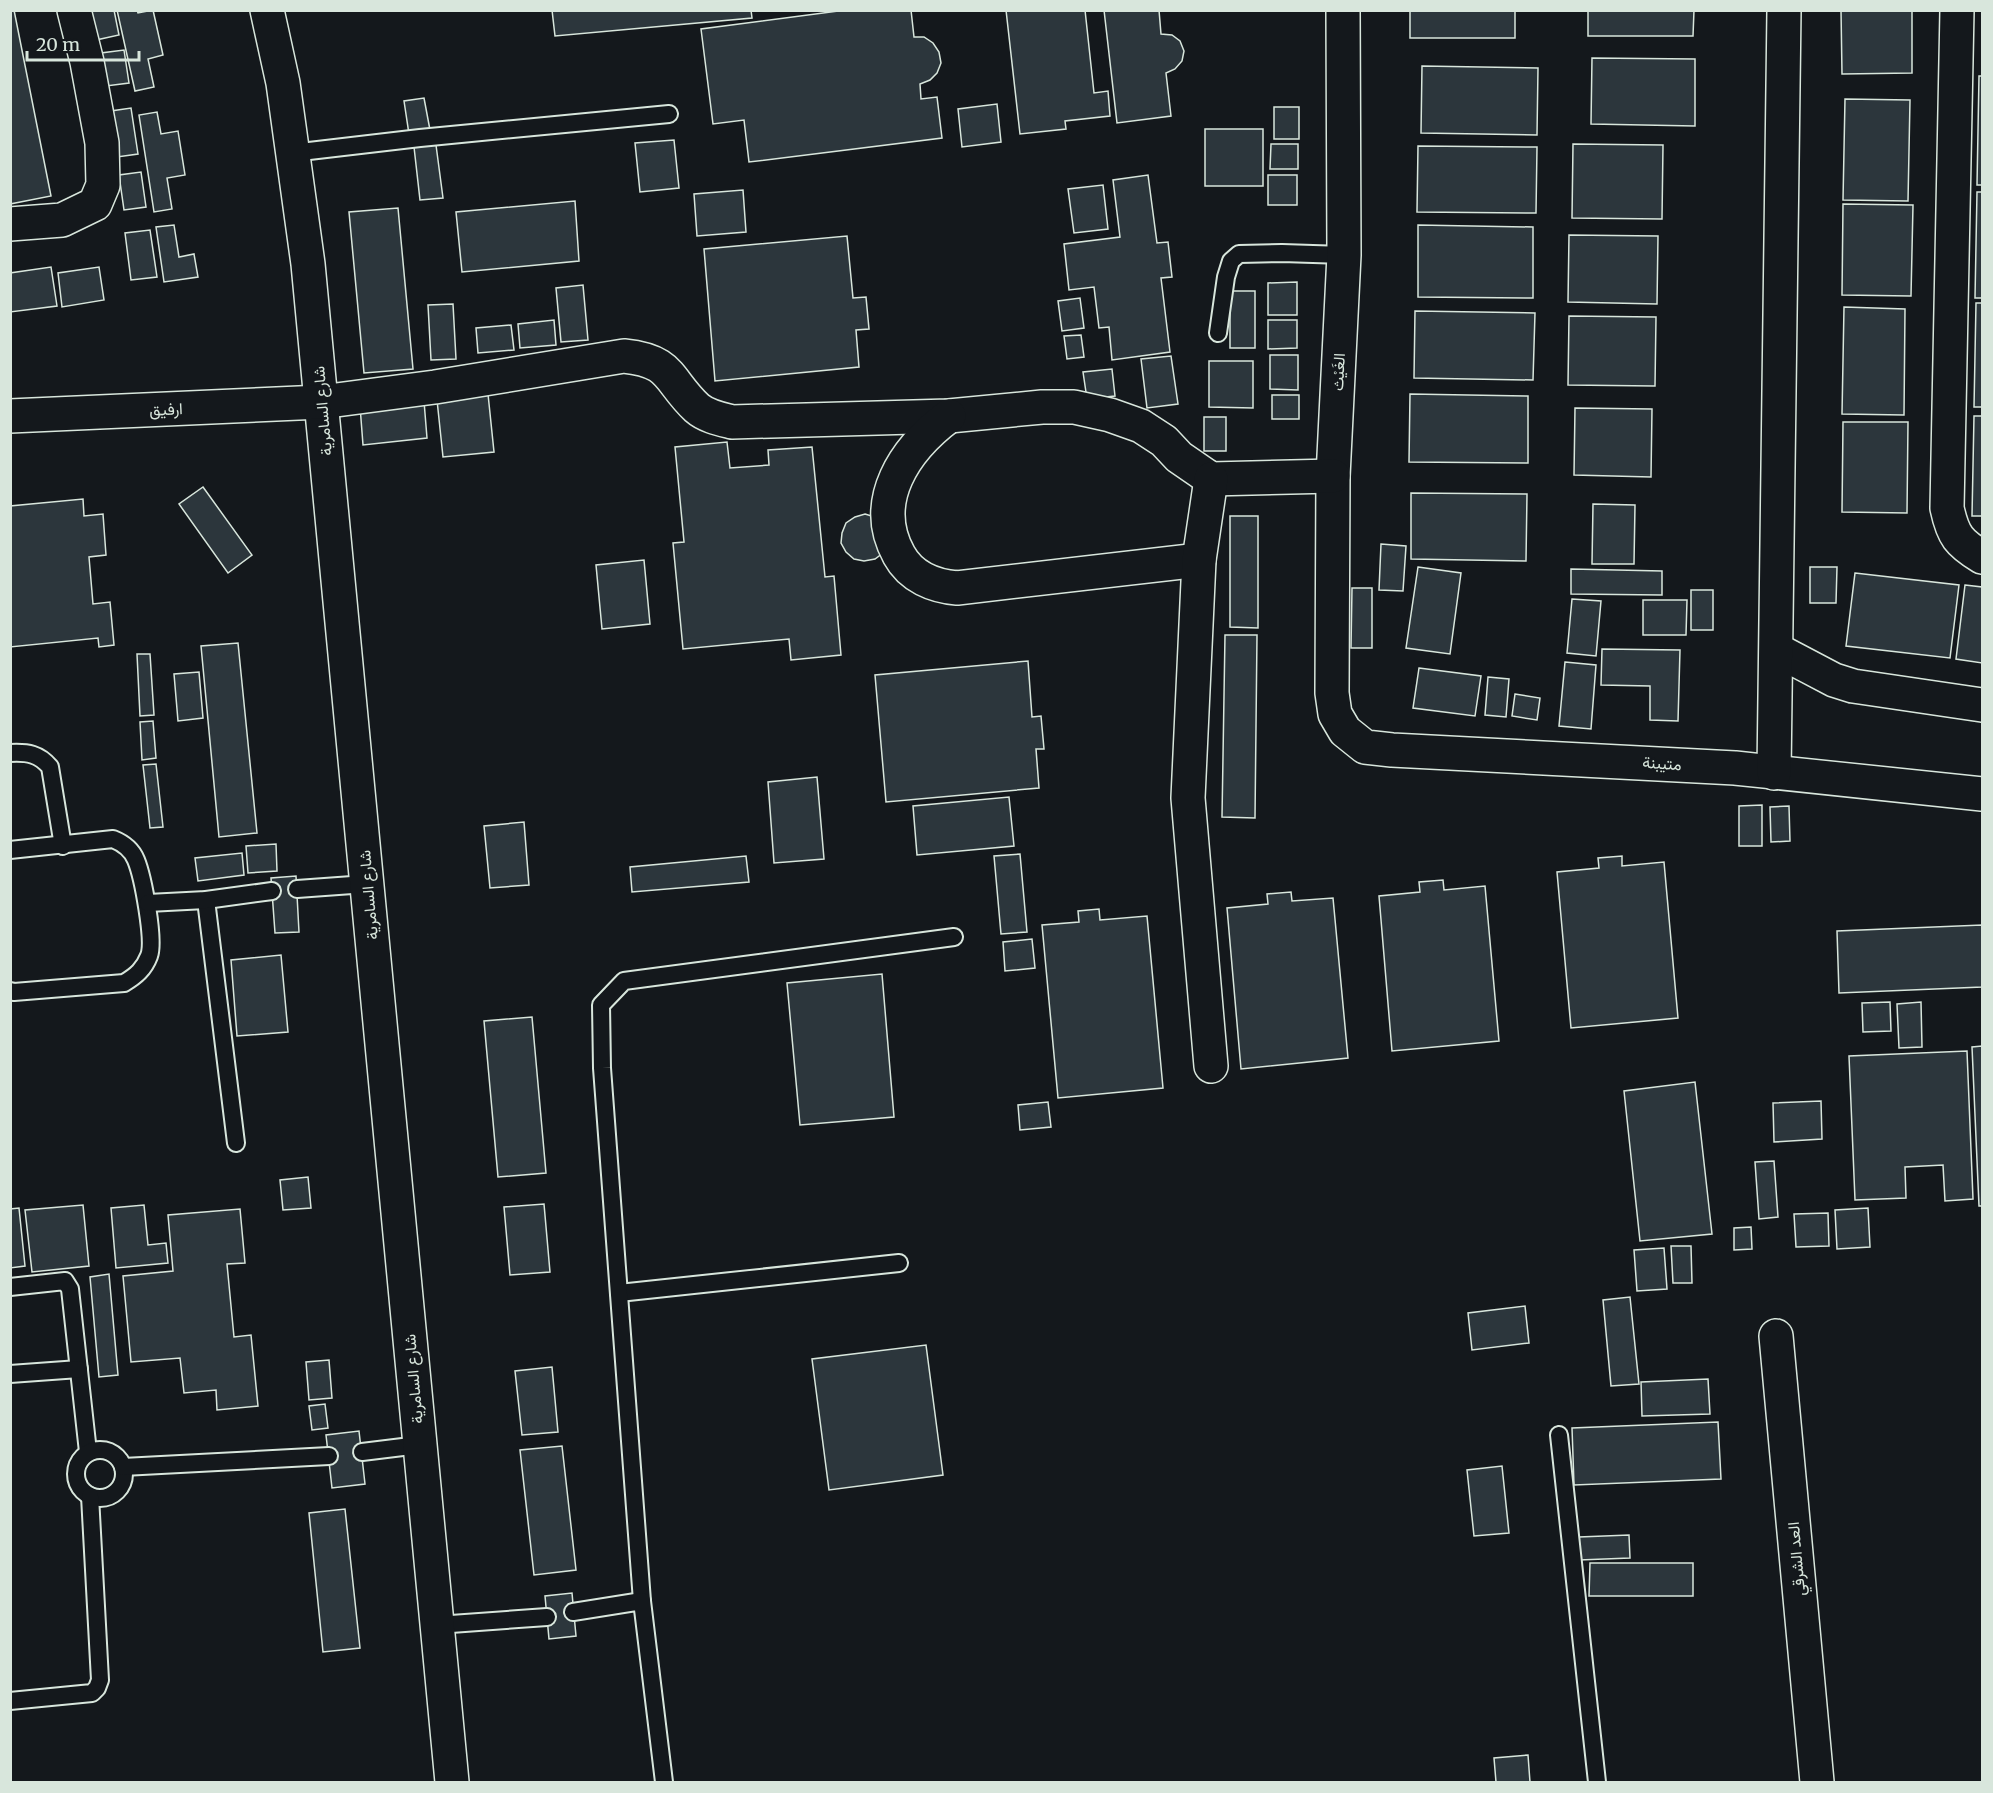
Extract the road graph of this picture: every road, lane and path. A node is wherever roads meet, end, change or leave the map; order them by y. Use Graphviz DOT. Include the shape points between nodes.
graph roads {
  1 [pos="74,10"];
  2 [pos="267,10"];
  3 [pos="1343,10"];
  4 [pos="1784,10"];
  5 [pos="1957,10"];
  6 [pos="669,114"];
  7 [pos="292,153"];
  8 [pos="10,224"];
  9 [pos="1344,255"];
  10 [pos="1218,333"];
  11 [pos="321,402"];
  12 [pos="10,416"];
  13 [pos="949,416"];
  14 [pos="1334,476"];
  15 [pos="1211,479"];
  16 [pos="1983,557"];
  17 [pos="1199,560"];
  18 [pos="1777,650"];
  19 [pos="1983,705"];
  20 [pos="1345,731"];
  21 [pos="10,753"];
  22 [pos="1774,773"];
  23 [pos="1983,794"];
  24 [pos="63,846"];
  25 [pos="10,850"];
  26 [pos="366,884"];
  27 [pos="297,889"];
  28 [pos="272,891"];
  29 [pos="206,900"];
  30 [pos="148,903"];
  31 [pos="954,937"];
  32 [pos="10,990"];
  33 [pos="1211,1066"];
  34 [pos="236,1143"];
  35 [pos="899,1263"];
  36 [pos="10,1287"];
  37 [pos="619,1293"];
  38 [pos="1776,1336"];
  39 [pos="79,1369"];
  40 [pos="10,1374"];
  41 [pos="1559,1435"];
  42 [pos="419,1445"];
  43 [pos="88,1452"];
  44 [pos="362,1452"];
  45 [pos="329,1456"];
  46 [pos="123,1467"];
  47 [pos="90,1496"];
  48 [pos="642,1601"];
  49 [pos="573,1612"];
  50 [pos="547,1617"];
  51 [pos="436,1625"];
  52 [pos="10,1701"];
  53 [pos="452,1782"];
  54 [pos="664,1782"];
  55 [pos="1597,1782"];
  56 [pos="1817,1782"];
  1 -- 8 [label="street" via="102,143 103,185 95,204 62,220"];
  2 -- 7 [label="street, شارع السامرية" via="283,83"];
  3 -- 9 [label="street, الغَيْث"];
  4 -- 18 [label="street"];
  5 -- 16 [label="street" via="1947,508 1952,529 1963,546"];
  6 -- 7 [label="lane"];
  7 -- 11 [label="street, شارع السامرية" via="308,264"];
  9 -- 10 [label="lane" via="1239,254 1231,261 1226,277"];
  9 -- 14 [label="street, الغَيْث"];
  11 -- 12 [label="street, ارفيق"];
  11 -- 13 [label="street, ارفيق" via="624,356 655,363 668,372 698,410 732,422"];
  11 -- 26 [label="street, شارع السامرية"];
  13 -- 15 [label="street, ارفيق" via="1042,407 1074,407 1110,415 1141,426"];
  13 -- 17 [label="street" via="913,449 900,470 886,518 890,540 918,576 939,586 957,588"];
  14 -- 15 [label="street"];
  14 -- 20 [label="street, الغَيْث" via="1332,693 1335,714"];
  15 -- 17 [label="street"];
  17 -- 33 [label="street" via="1188,798"];
  18 -- 19 [label="street" via="1853,686"];
  18 -- 22 [label="street"];
  20 -- 22 [label="street, متيبنة" via="1365,747 1392,750"];
  21 -- 24 [label="lane" via="26,752 42,758 50,768"];
  22 -- 23 [label="street, متيبنة"];
  24 -- 25 [label="lane"];
  24 -- 30 [label="lane" via="113,839 124,844 136,858"];
  26 -- 27 [label="lane"];
  26 -- 42 [label="street, شارع السامرية"];
  28 -- 29 [label="lane"];
  29 -- 30 [label="lane"];
  29 -- 34 [label="lane"];
  30 -- 32 [label="lane" via="150,954 139,974 124,983"];
  31 -- 37 [label="lane" via="624,981 601,1005"];
  35 -- 37 [label="lane"];
  36 -- 39 [label="lane" via="65,1281 70,1289"];
  37 -- 48 [label="lane"];
  38 -- 56 [label="street, العد الشرقي"];
  39 -- 40 [label="lane"];
  39 -- 43 [label="lane"];
  41 -- 55 [label="lane"];
  42 -- 44 [label="lane"];
  42 -- 51 [label="street, شارع السامرية"];
  43 -- 46 [label="lane" via="109,1451"];
  43 -- 47 [label="lane" via="75,1470 81,1490"];
  45 -- 46 [label="lane"];
  46 -- 47 [label="lane" via="120,1488 100,1498"];
  47 -- 52 [label="lane" via="100,1680 97,1689 92,1693"];
  48 -- 49 [label="lane"];
  48 -- 54 [label="lane"];
  50 -- 51 [label="lane"];
  51 -- 53 [label="street, شارع السامرية"];
}
